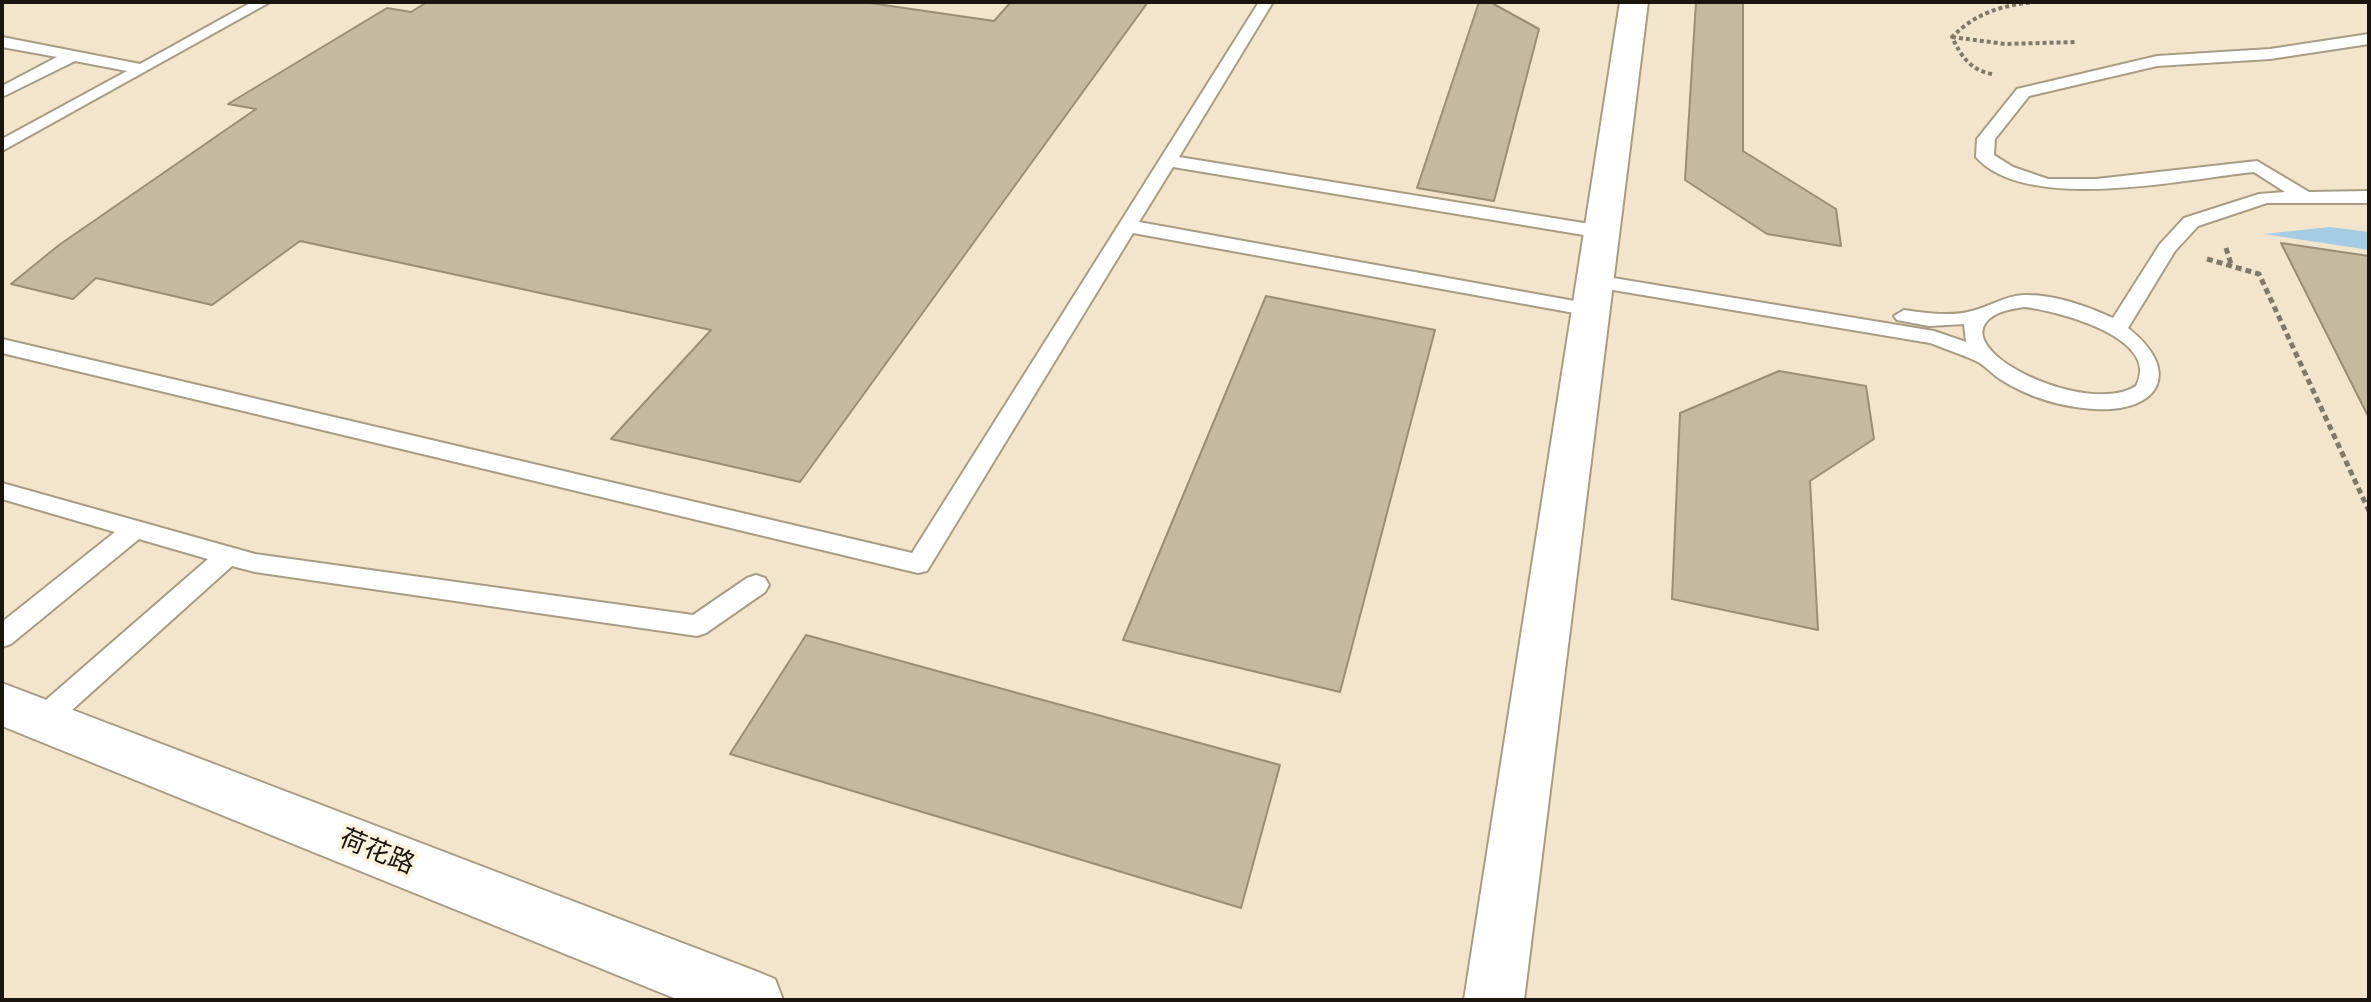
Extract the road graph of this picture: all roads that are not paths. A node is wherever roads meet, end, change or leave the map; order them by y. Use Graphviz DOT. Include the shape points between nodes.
graph roads {
  1 [pos="1266,2"];
  2 [pos="1634,2"];
  3 [pos="258,3"];
  4 [pos="2369,39"];
  5 [pos="2,42"];
  6 [pos="72,56"];
  7 [pos="143,69"];
  8 [pos="2,92"];
  9 [pos="2,146"];
  10 [pos="1168,161"];
  11 [pos="2304,197"];
  12 [pos="2369,197"];
  13 [pos="1127,226"];
  14 [pos="1596,272"];
  15 [pos="1977,317"];
  16 [pos="2117,329"];
  17 [pos="2,346"];
  18 [pos="1986,357"];
  19 [pos="2,491"];
  20 [pos="135,529"];
  21 [pos="228,555"];
  22 [pos="756,585"];
  23 [pos="2,637"];
  24 [pos="22,712"];
  25 [pos="753,1000"];
  26 [pos="1494,1000"];
  1 -- 10 [label="lane"];
  2 -- 14 [label="street"];
  3 -- 7 [label="lane"];
  4 -- 11 [label="lane" via="2270,54 2157,61 2023,92 1986,139 1985,157 2007,171 2047,184 2096,184 2257,166"];
  5 -- 6 [label="lane"];
  6 -- 7 [label="lane"];
  6 -- 8 [label="lane"];
  7 -- 9 [label="lane"];
  10 -- 13 [label="lane"];
  10 -- 14 [label="lane"];
  11 -- 12 [label="lane"];
  11 -- 16 [label="lane" via="2265,198 2191,222 2167,248"];
  13 -- 14 [label="lane"];
  13 -- 17 [label="lane" via="918,564"];
  14 -- 15 [label="lane" via="1929,320"];
  14 -- 18 [label="lane" via="1934,337"];
  14 -- 26 [label="street"];
  15 -- 16 [label="lane" via="2003,303 2047,303"];
  15 -- 18 [label="lane" via="1975,343"];
  16 -- 18 [label="lane" via="2147,357 2152,371 2150,384 2140,394 2123,400 2049,394 2024,384"];
  19 -- 20 [label="lane"];
  20 -- 21 [label="lane"];
  20 -- 23 [label="lane"];
  21 -- 22 [label="lane" via="697,626"];
  21 -- 24 [label="lane"];
  24 -- 25 [label="street, 荷花路"];
}
